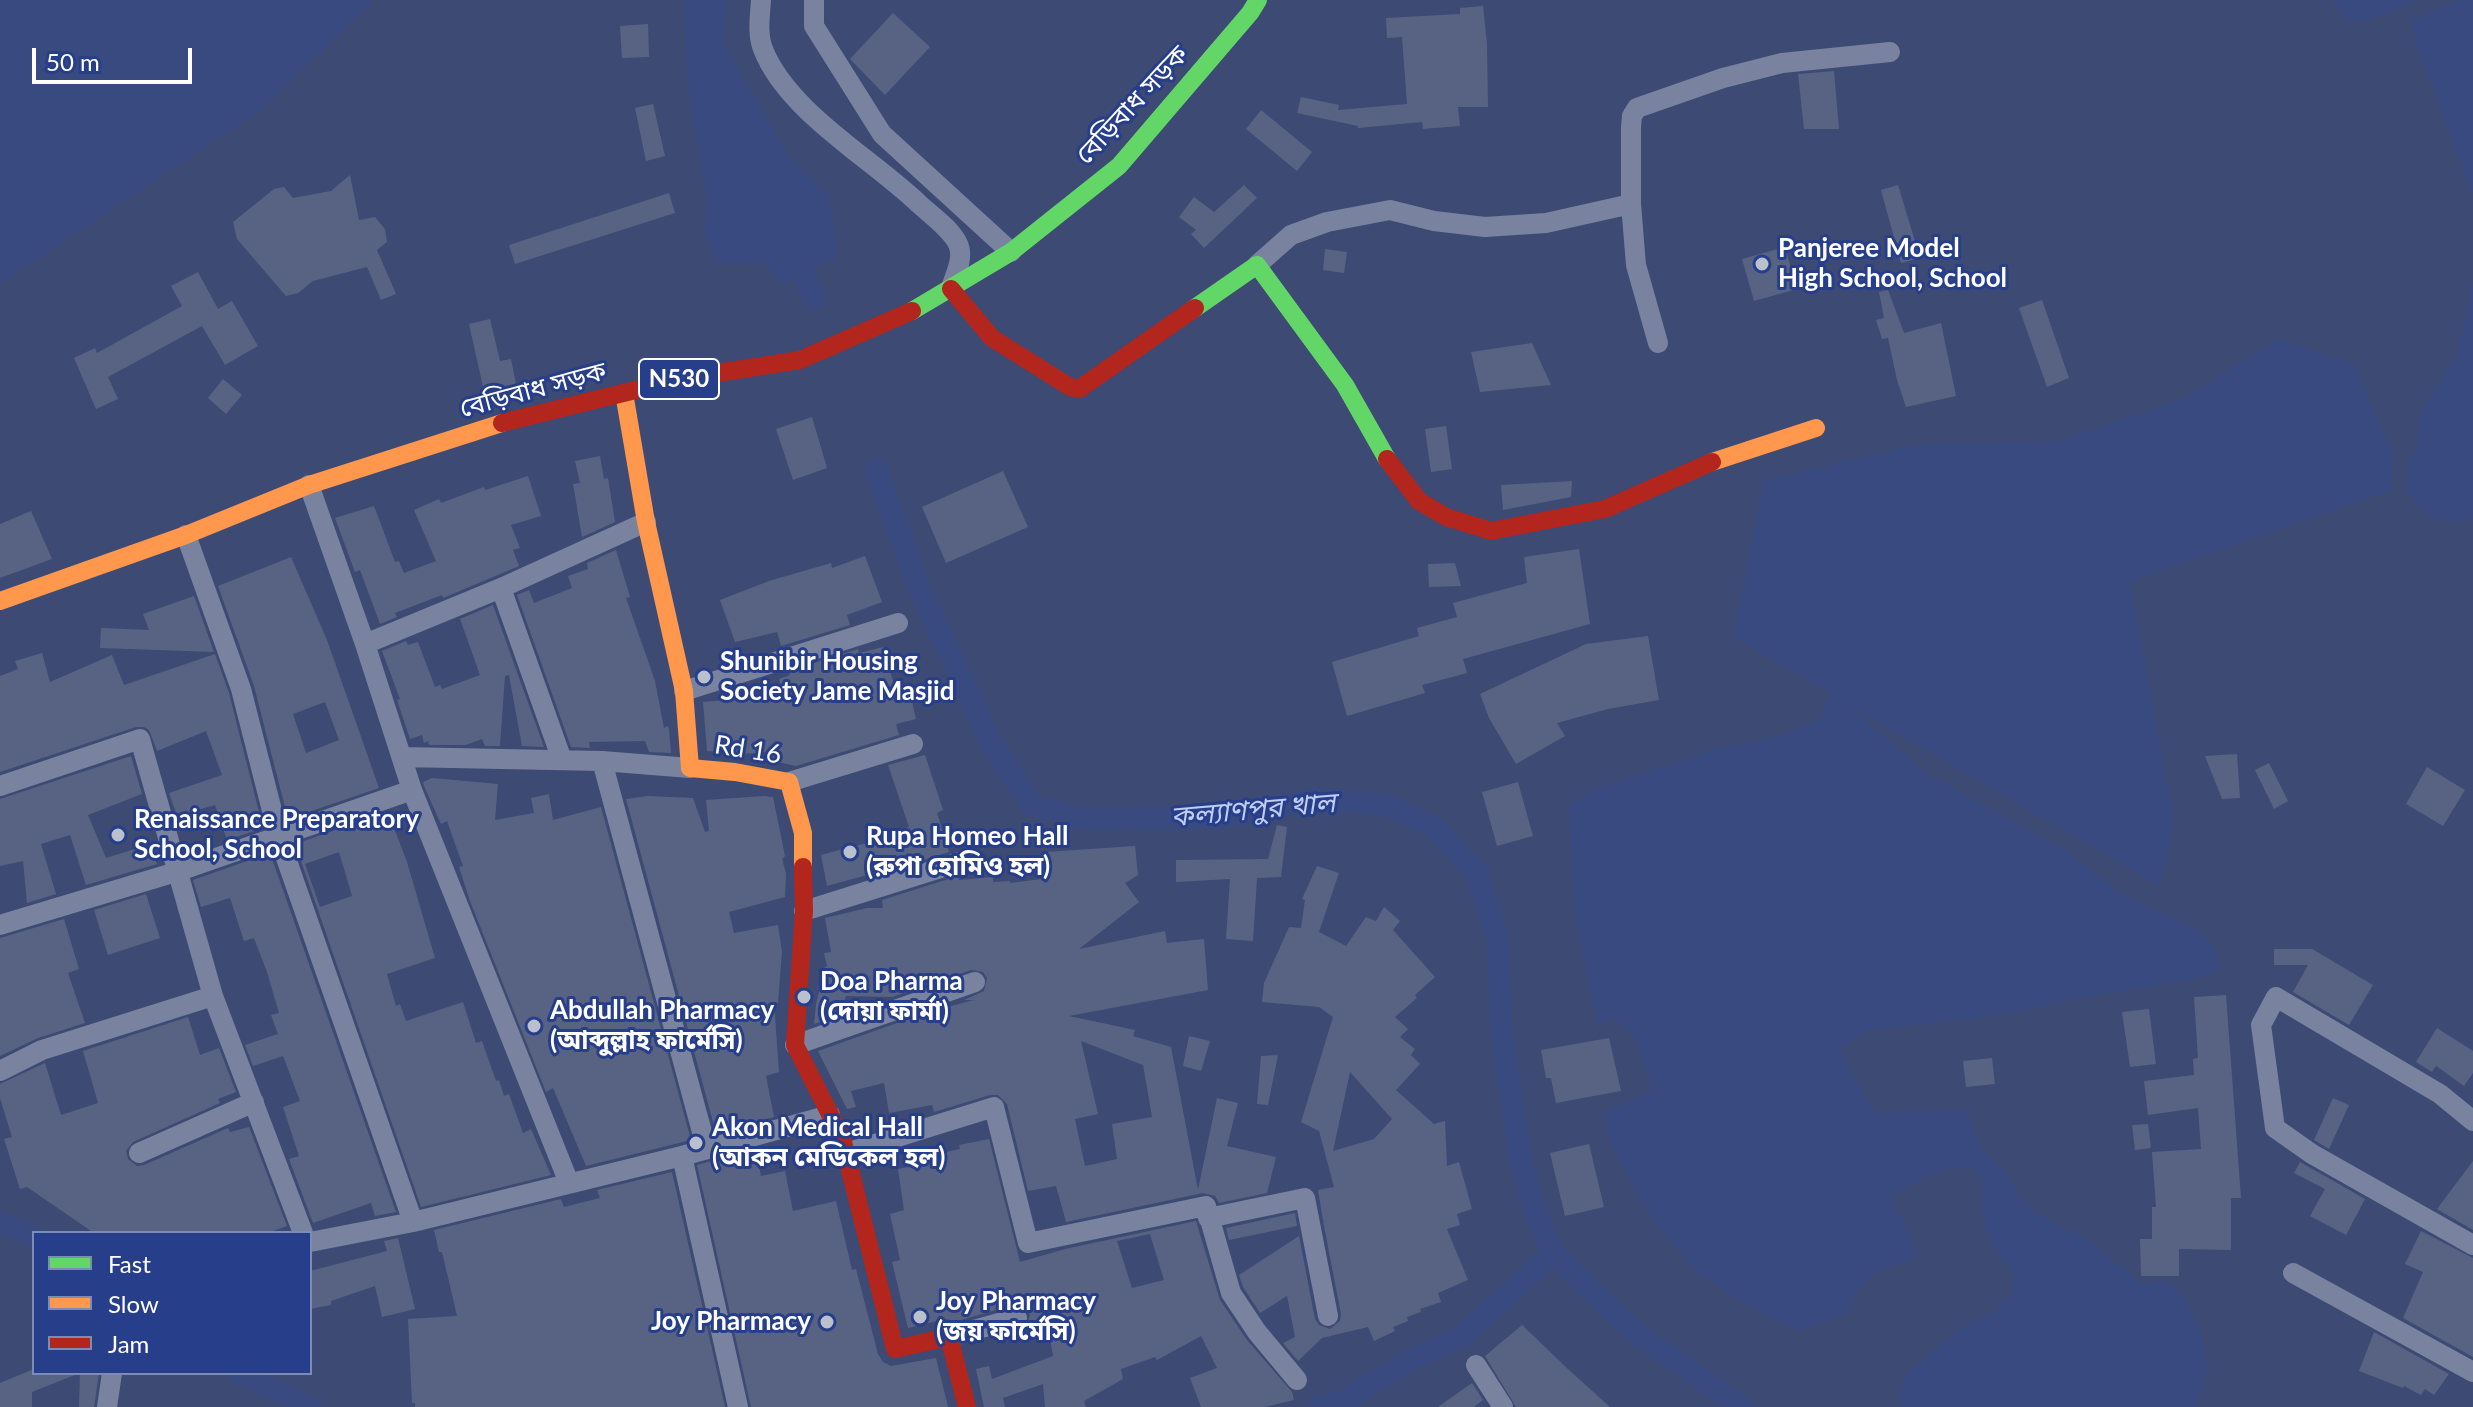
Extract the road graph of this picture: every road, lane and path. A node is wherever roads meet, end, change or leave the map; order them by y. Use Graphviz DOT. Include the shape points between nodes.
graph roads {
  1 [pos="761,0"];
  2 [pos="814,0"];
  3 [pos="1258,0"];
  4 [pos="1890,52"];
  5 [pos="1631,204"];
  6 [pos="1011,252"];
  7 [pos="1257,265"];
  8 [pos="951,289"];
  9 [pos="1658,343"];
  10 [pos="624,393"];
  11 [pos="1816,428"];
  12 [pos="309,485"];
  13 [pos="646,522"];
  14 [pos="186,535"];
  15 [pos="501,588"];
  16 [pos="0,601"];
  17 [pos="898,623"];
  18 [pos="365,644"];
  19 [pos="684,691"];
  20 [pos="913,744"];
  21 [pos="402,757"];
  22 [pos="562,760"];
  23 [pos="602,761"];
  24 [pos="690,768"];
  25 [pos="789,782"];
  26 [pos="0,786"];
  27 [pos="412,790"];
  28 [pos="279,838"];
  29 [pos="963,861"];
  30 [pos="176,872"];
  31 [pos="804,911"];
  32 [pos="0,925"];
  33 [pos="975,982"];
  34 [pos="213,996"];
  35 [pos="795,1045"];
  36 [pos="0,1071"];
  37 [pos="254,1102"];
  38 [pos="830,1115"];
  39 [pos="2473,1121"];
  40 [pos="706,1147"];
  41 [pos="139,1153"];
  42 [pos="846,1153"];
  43 [pos="682,1156"];
  44 [pos="569,1183"];
  45 [pos="1208,1218"];
  46 [pos="413,1222"];
  47 [pos="302,1231"];
  48 [pos="312,1242"];
  49 [pos="2473,1245"];
  50 [pos="2293,1273"];
  51 [pos="1328,1316"];
  52 [pos="1017,1318"];
  53 [pos="949,1337"];
  54 [pos="1476,1365"];
  55 [pos="2473,1372"];
  56 [pos="112,1375"];
  57 [pos="1297,1380"];
  58 [pos="107,1407"];
  59 [pos="738,1407"];
  60 [pos="967,1407"];
  61 [pos="1503,1407"];
  1 -- 8 [label="street" via="762,47 779,79 803,108 896,182 958,243 960,259"];
  2 -- 6 [label="street" via="814,26 882,134"];
  3 -- 6 [label="main road, বেড়িবাধ সড়ক / N530" via="1119,166"];
  4 -- 5 [label="street" via="1782,63 1637,108 1631,127"];
  5 -- 7 [label="street" via="1546,223 1485,227 1390,210 1291,235"];
  5 -- 9 [label="street" via="1636,265"];
  6 -- 8 [label="main road, বেড়িবাধ সড়ক / N530"];
  7 -- 8 [label="main road" via="1079,389 992,338"];
  7 -- 11 [label="main road" via="1345,385 1385,456 1419,501 1446,517 1491,531 1605,509 1729,455"];
  8 -- 10 [label="main road, বেড়িবাধ সড়ক / N530" via="800,360"];
  10 -- 12 [label="main road, বেড়িবাধ সড়ক / N530" via="496,425"];
  10 -- 13 [label="main road, Rd 16"];
  12 -- 14 [label="main road, বেড়িবাধ সড়ক / N530"];
  12 -- 18 [label="street"];
  13 -- 15 [label="street"];
  13 -- 19 [label="main road, Rd 16"];
  14 -- 16 [label="main road, বেড়িবাধ সড়ক / N530"];
  14 -- 28 [label="street" via="241,689"];
  15 -- 18 [label="street"];
  15 -- 22 [label="street"];
  17 -- 19 [label="street"];
  18 -- 21 [label="street"];
  19 -- 24 [label="main road, Rd 16"];
  20 -- 25 [label="street"];
  21 -- 22 [label="street"];
  21 -- 27 [label="street"];
  22 -- 23 [label="street"];
  23 -- 24 [label="street"];
  23 -- 40 [label="street"];
  24 -- 25 [label="main road, Rd 16"];
  25 -- 31 [label="main road, Rd 16" via="803,833"];
  26 -- 30 [label="street" via="140,739"];
  27 -- 28 [label="street"];
  27 -- 44 [label="street"];
  28 -- 30 [label="street"];
  28 -- 46 [label="street"];
  29 -- 31 [label="street"];
  30 -- 32 [label="street"];
  30 -- 34 [label="street"];
  31 -- 35 [label="main road, Rd 16"];
  33 -- 35 [label="street"];
  34 -- 36 [label="street" via="42,1050"];
  34 -- 37 [label="street"];
  35 -- 38 [label="main road"];
  37 -- 41 [label="street"];
  37 -- 47 [label="street"];
  38 -- 40 [label="street"];
  38 -- 42 [label="main road"];
  39 -- 49 [label="street" via="2440,1094 2276,997 2261,1025 2275,1128"];
  40 -- 43 [label="street"];
  42 -- 45 [label="street" via="994,1107 1028,1243 1206,1206"];
  42 -- 53 [label="main road" via="895,1349"];
  43 -- 44 [label="street"];
  43 -- 59 [label="street"];
  44 -- 46 [label="street"];
  45 -- 51 [label="street" via="1305,1198"];
  45 -- 57 [label="street" via="1231,1293"];
  46 -- 48 [label="street"];
  50 -- 55 [label="street"];
  52 -- 53 [label="street"];
  53 -- 60 [label="main road"];
  54 -- 61 [label="street"];
  56 -- 58 [label="street"];
}
